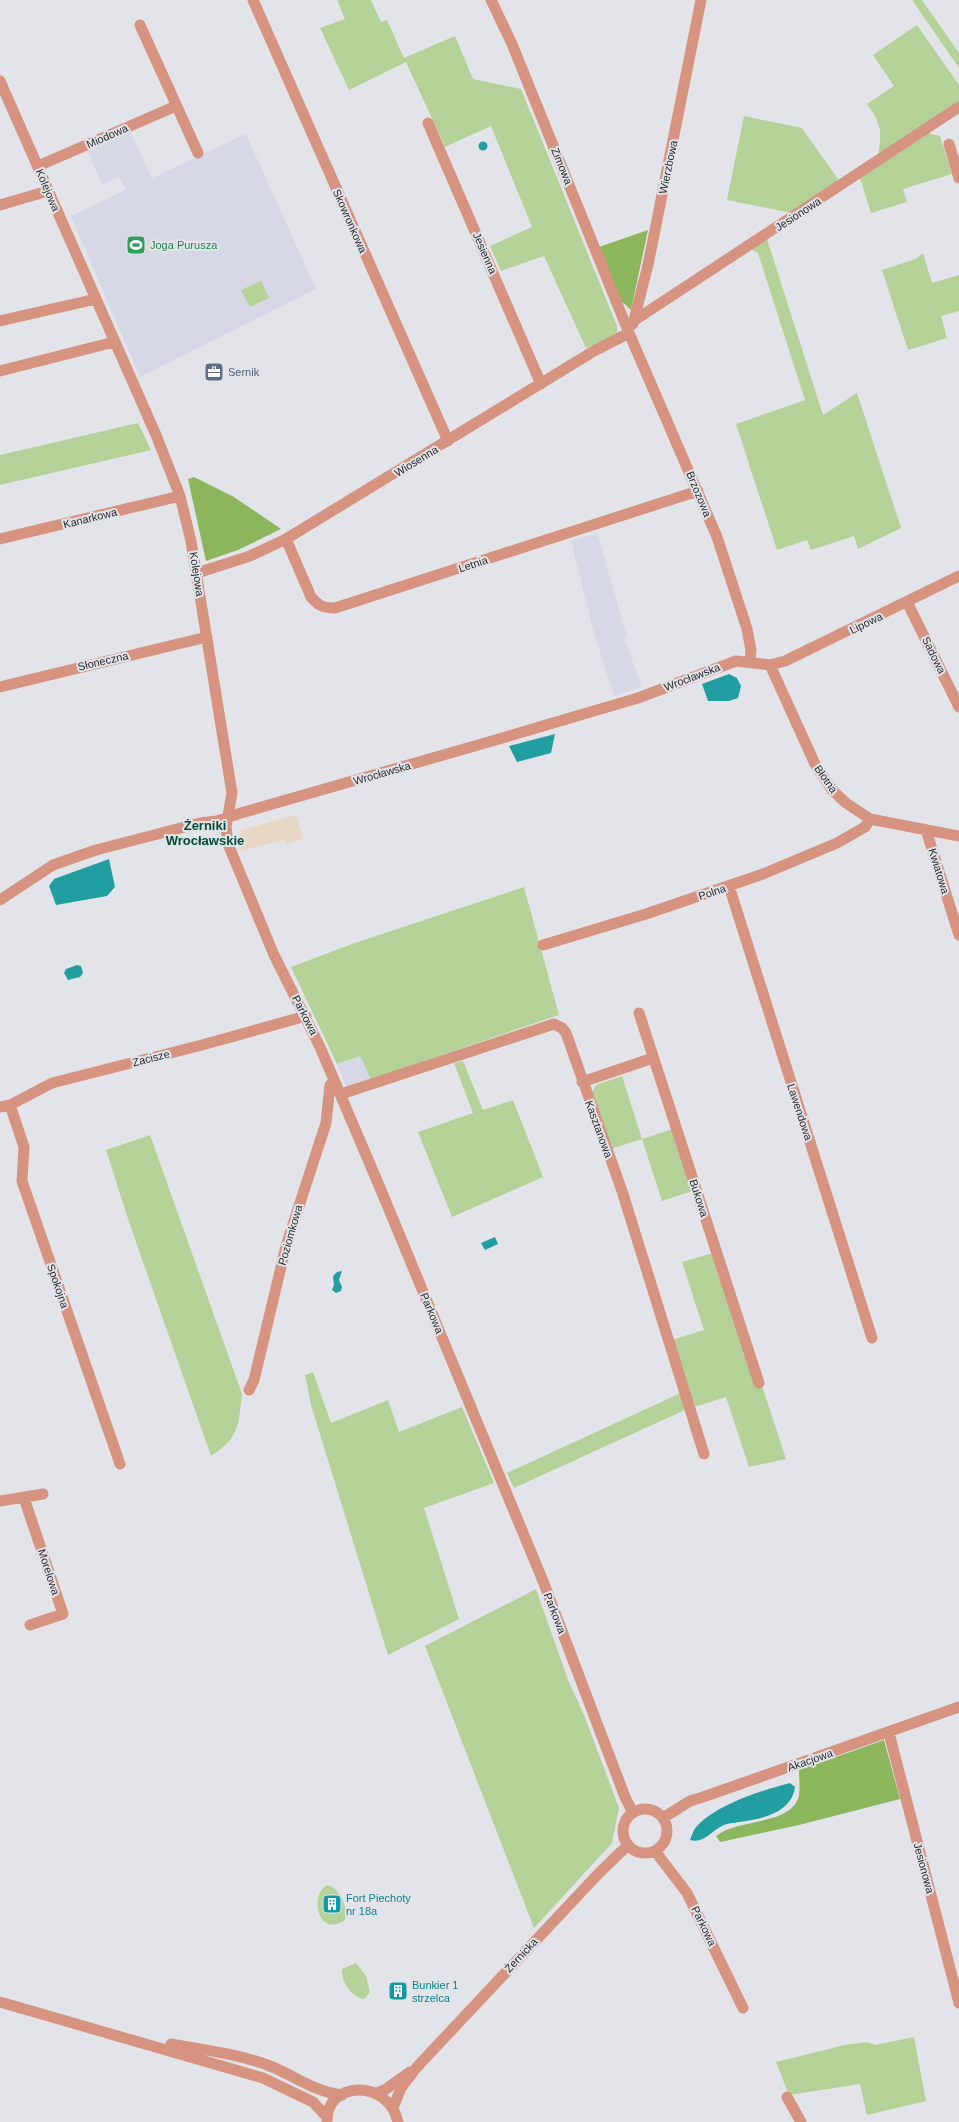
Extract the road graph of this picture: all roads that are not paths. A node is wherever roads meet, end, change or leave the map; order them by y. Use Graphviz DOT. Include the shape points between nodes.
graph roads {
  1 [pos="253,0"];
  2 [pos="491,0"];
  3 [pos="701,0"];
  4 [pos="140,25"];
  5 [pos="0,81"];
  6 [pos="176,106"];
  7 [pos="959,107"];
  8 [pos="428,123"];
  9 [pos="949,144"];
  10 [pos="198,153"];
  11 [pos="38,166"];
  12 [pos="959,178"];
  13 [pos="48,191"];
  14 [pos="0,205"];
  15 [pos="96,300"];
  16 [pos="635,320"];
  17 [pos="0,321"];
  18 [pos="629,333"];
  19 [pos="114,342"];
  20 [pos="0,371"];
  21 [pos="541,384"];
  22 [pos="448,441"];
  23 [pos="698,491"];
  24 [pos="180,496"];
  25 [pos="0,539"];
  26 [pos="286,539"];
  27 [pos="197,573"];
  28 [pos="959,576"];
  29 [pos="907,602"];
  30 [pos="207,637"];
  31 [pos="750,661"];
  32 [pos="770,665"];
  33 [pos="0,687"];
  34 [pos="959,707"];
  35 [pos="228,818"];
  36 [pos="870,819"];
  37 [pos="926,830"];
  38 [pos="959,836"];
  39 [pos="729,886"];
  40 [pos="0,900"];
  41 [pos="959,935"];
  42 [pos="543,945"];
  43 [pos="638,1013"];
  44 [pos="306,1016"];
  45 [pos="653,1058"];
  46 [pos="335,1082"];
  47 [pos="582,1082"];
  48 [pos="341,1094"];
  49 [pos="5,1106"];
  50 [pos="872,1338"];
  51 [pos="759,1383"];
  52 [pos="249,1390"];
  53 [pos="704,1454"];
  54 [pos="120,1464"];
  55 [pos="43,1494"];
  56 [pos="24,1498"];
  57 [pos="0,1501"];
  58 [pos="30,1625"];
  59 [pos="959,1707"];
  60 [pos="888,1733"];
  61 [pos="633,1813"];
  62 [pos="664,1818"];
  63 [pos="628,1845"];
  64 [pos="655,1852"];
  65 [pos="0,2002"];
  66 [pos="959,2003"];
  67 [pos="743,2008"];
  68 [pos="121,2035"];
  69 [pos="417,2067"];
  70 [pos="377,2094"];
  71 [pos="342,2095"];
  72 [pos="788,2097"];
  73 [pos="393,2108"];
  74 [pos="326,2119"];
  75 [pos="398,2122"];
  76 [pos="801,2122"];
  1 -- 22 [label="street, Skowronkowa"];
  2 -- 18 [label="street, Zimowa" via="512,44"];
  3 -- 16 [label="street, Wierzbowa"];
  4 -- 6 [label="street"];
  5 -- 11 [label="street, Kolejowa"];
  6 -- 10 [label="street"];
  6 -- 11 [label="street, Miodowa"];
  7 -- 16 [label="street, Jesionowa"];
  8 -- 21 [label="street, Jesienna"];
  9 -- 12 [label="street"];
  11 -- 13 [label="street, Kolejowa"];
  13 -- 14 [label="street"];
  13 -- 15 [label="street, Kolejowa"];
  15 -- 17 [label="street"];
  15 -- 19 [label="street, Kolejowa"];
  16 -- 18 [label="street, Wierzbowa"];
  18 -- 21 [label="street, Wiosenna"];
  18 -- 23 [label="street, Brzozowa"];
  19 -- 20 [label="street"];
  19 -- 24 [label="street, Kolejowa" via="162,448"];
  21 -- 22 [label="street, Wiosenna"];
  22 -- 26 [label="street, Wiosenna"];
  23 -- 26 [label="street, Letnia" via="335,608 324,608 311,597"];
  23 -- 31 [label="street, Brzozowa" via="741,607 750,640"];
  24 -- 25 [label="street, Kanarkowa"];
  24 -- 27 [label="street, Kolejowa"];
  26 -- 27 [label="street, Wiosenna" via="250,556"];
  27 -- 30 [label="street, Kolejowa"];
  28 -- 29 [label="street, Lipowa"];
  29 -- 32 [label="street, Lipowa" via="805,653"];
  29 -- 34 [label="street, Sadowa"];
  30 -- 33 [label="street, Słoneczna"];
  30 -- 35 [label="street, Kolejowa" via="232,793"];
  31 -- 32 [label="street, Wrocławska"];
  31 -- 35 [label="street, Wrocławska" via="736,661 638,698"];
  32 -- 36 [label="street, Błotna" via="825,781 846,803"];
  35 -- 40 [label="street, Wrocławska" via="217,822 200,823 74,858 53,866"];
  35 -- 44 [label="street, Parkowa" via="226,837 231,850 274,955"];
  36 -- 37 [label="street, Błotna"];
  36 -- 39 [label="street, Polna" via="865,826 837,843"];
  37 -- 38 [label="street, Błotna"];
  37 -- 41 [label="street, Kwiatowa"];
  39 -- 42 [label="street, Polna"];
  39 -- 50 [label="street, Lawendowa"];
  43 -- 45 [label="street, Bukowa"];
  44 -- 46 [label="street, Parkowa"];
  44 -- 49 [label="street, Zacisze" via="202,1046 52,1083"];
  45 -- 47 [label="street"];
  45 -- 51 [label="street, Bukowa"];
  46 -- 48 [label="street, Parkowa"];
  46 -- 52 [label="street, Poziomkowa" via="330,1085 326,1123 286,1246 254,1380"];
  47 -- 48 [label="street, Kasztanowa" via="566,1033 554,1024"];
  47 -- 53 [label="street, Kasztanowa" via="622,1191"];
  48 -- 61 [label="street, Parkowa" via="543,1581"];
  49 -- 54 [label="street, Spokojna" via="24,1147 22,1181"];
  55 -- 56 [label="street"];
  56 -- 57 [label="street"];
  56 -- 58 [label="street, Morelowa" via="63,1614"];
  59 -- 60 [label="street, Akacjowa"];
  60 -- 62 [label="street, Akacjowa" via="690,1801"];
  60 -- 66 [label="street, Jesionowa"];
  61 -- 62 [label="street" via="647,1809"];
  61 -- 63 [label="street" via="628,1817 623,1830"];
  62 -- 64 [label="street" via="667,1826 666,1839"];
  63 -- 64 [label="street" via="643,1854"];
  63 -- 69 [label="street, Żernicka" via="598,1872"];
  64 -- 67 [label="street, Parkowa" via="687,1893"];
  65 -- 68 [label="street"];
  68 -- 71 [label="street" via="216,2052 270,2066 320,2091"];
  68 -- 74 [label="street" via="263,2078 313,2102"];
  69 -- 70 [label="street, Żernicka"];
  69 -- 73 [label="street, Żernicka" via="401,2088"];
  70 -- 71 [label="street" via="369,2090 355,2090"];
  70 -- 73 [label="street" via="385,2098"];
  71 -- 74 [label="street" via="334,2101"];
  72 -- 76 [label="street"];
  73 -- 75 [label="street"];
}
